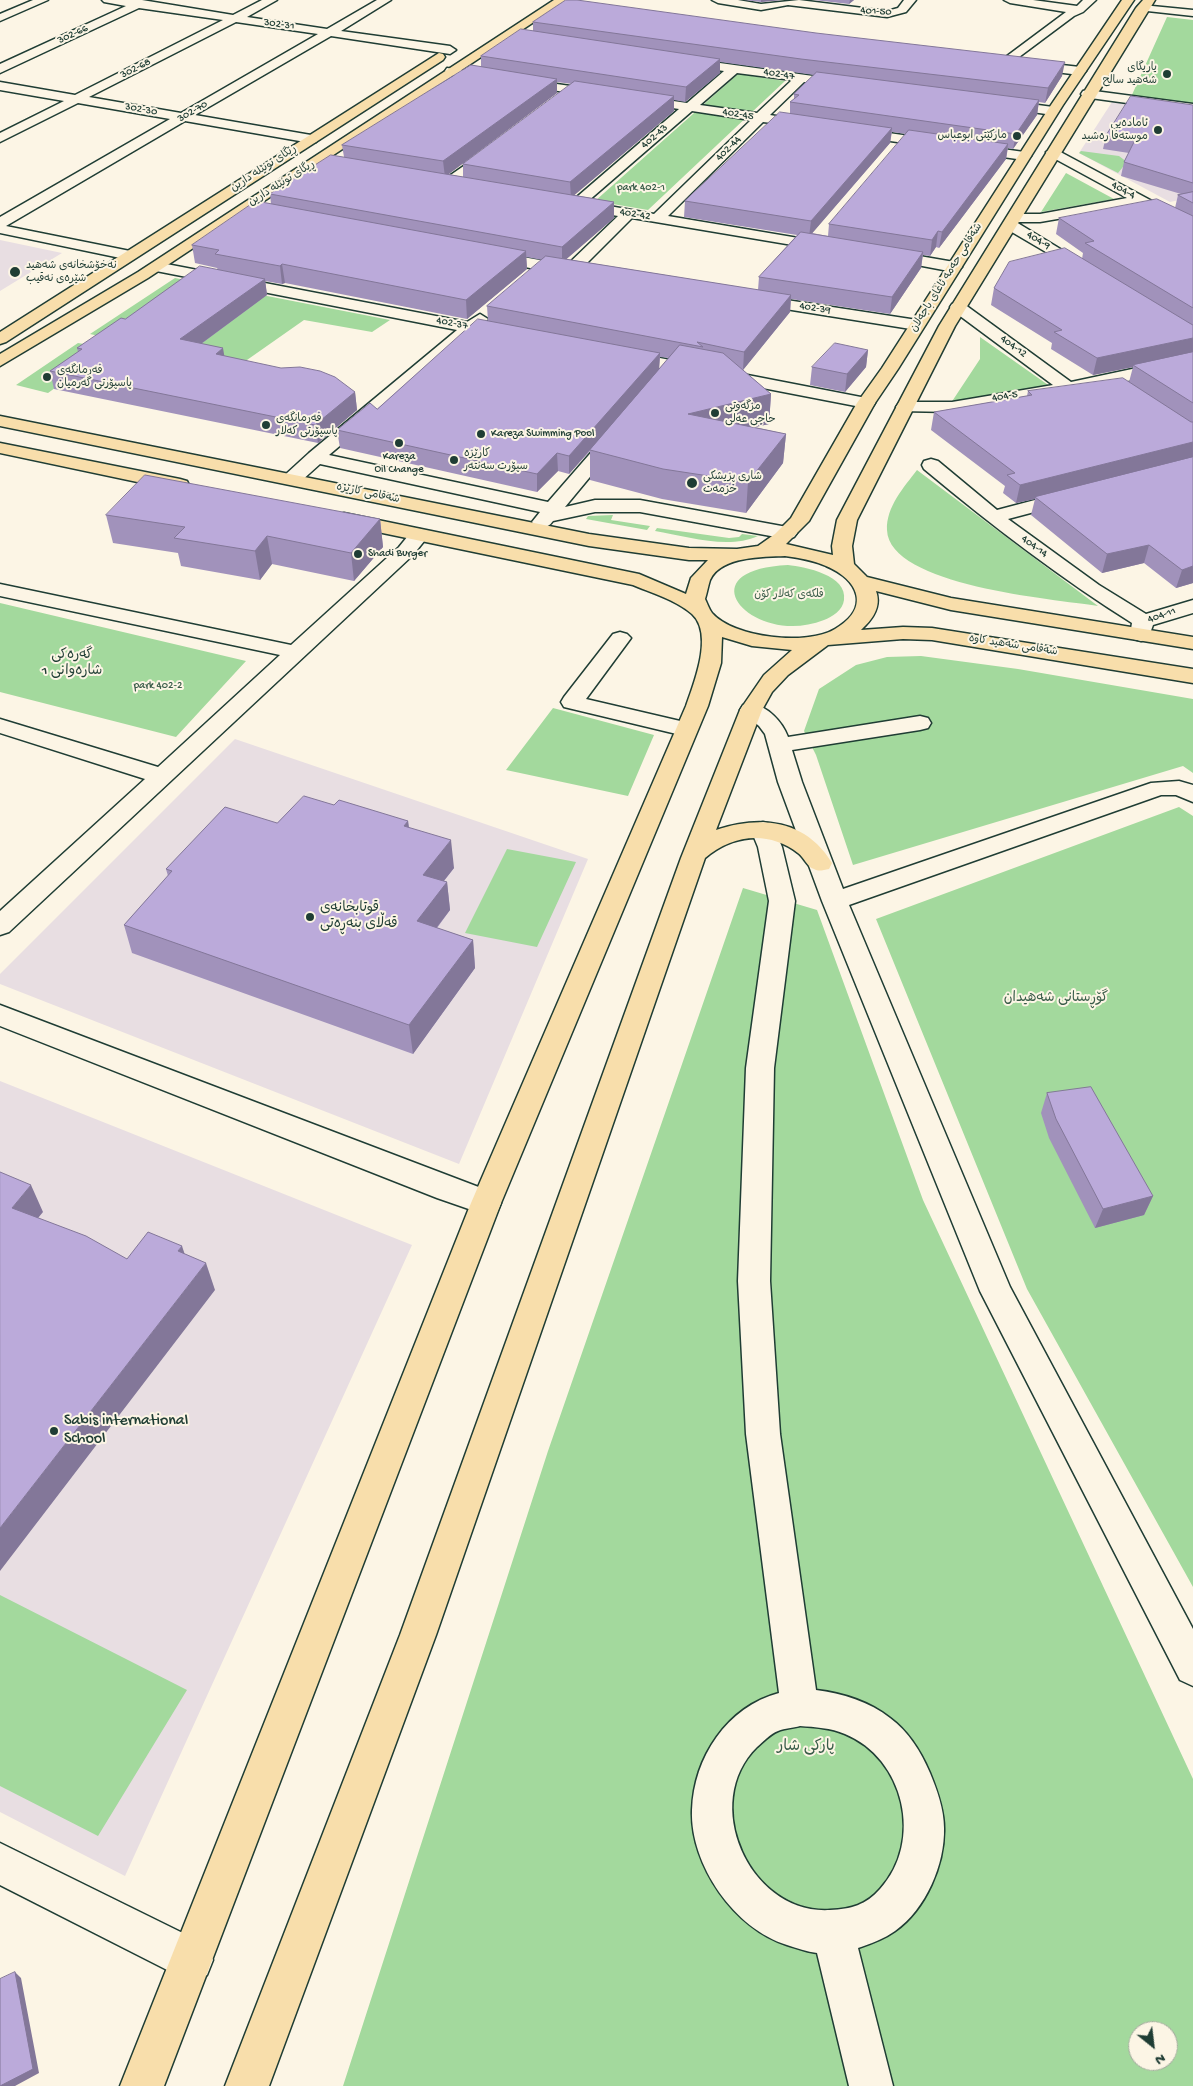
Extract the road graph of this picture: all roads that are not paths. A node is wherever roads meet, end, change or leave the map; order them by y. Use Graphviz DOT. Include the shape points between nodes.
graph roads {
  1 [pos="42,0"];
  2 [pos="108,0"];
  3 [pos="271,0"];
  4 [pos="385,0"];
  5 [pos="718,0"];
  6 [pos="910,0"];
  7 [pos="1010,0"];
  8 [pos="1090,0"];
  9 [pos="1128,0"];
  10 [pos="1183,0"];
  11 [pos="142,2"];
  12 [pos="561,4"];
  13 [pos="1145,4"];
  14 [pos="761,6"];
  15 [pos="1079,10"];
  16 [pos="1172,11"];
  17 [pos="1193,14"];
  18 [pos="0,18"];
  19 [pos="234,19"];
  20 [pos="750,19"];
  21 [pos="330,33"];
  22 [pos="505,36"];
  23 [pos="530,39"];
  24 [pos="455,47"];
  25 [pos="1094,49"];
  26 [pos="1114,51"];
  27 [pos="676,60"];
  28 [pos="789,64"];
  29 [pos="734,69"];
  30 [pos="0,70"];
  31 [pos="451,71"];
  32 [pos="1080,71"];
  33 [pos="777,75"];
  34 [pos="800,79"];
  35 [pos="0,86"];
  36 [pos="858,86"];
  37 [pos="573,90"];
  38 [pos="1087,94"];
  39 [pos="77,99"];
  40 [pos="557,101"];
  41 [pos="985,102"];
  42 [pos="689,108"];
  43 [pos="1193,108"];
  44 [pos="1053,111"];
  45 [pos="184,118"];
  46 [pos="760,118"];
  47 [pos="817,127"];
  48 [pos="836,129"];
  49 [pos="0,138"];
  50 [pos="311,139"];
  51 [pos="903,139"];
  52 [pos="502,143"];
  53 [pos="1053,152"];
  54 [pos="890,154"];
  55 [pos="1024,156"];
  56 [pos="316,162"];
  57 [pos="335,165"];
  58 [pos="465,187"];
  59 [pos="1141,200"];
  60 [pos="558,202"];
  61 [pos="576,205"];
  62 [pos="1184,209"];
  63 [pos="240,210"];
  64 [pos="259,214"];
  65 [pos="628,214"];
  66 [pos="1165,214"];
  67 [pos="657,219"];
  68 [pos="1012,221"];
  69 [pos="0,223"];
  70 [pos="1193,229"];
  71 [pos="0,230"];
  72 [pos="826,230"];
  73 [pos="813,244"];
  74 [pos="841,249"];
  75 [pos="475,253"];
  76 [pos="870,253"];
  77 [pos="130,255"];
  78 [pos="543,266"];
  79 [pos="156,267"];
  80 [pos="954,267"];
  81 [pos="570,271"];
  82 [pos="589,274"];
  83 [pos="1094,276"];
  84 [pos="528,278"];
  85 [pos="736,297"];
  86 [pos="958,308"];
  87 [pos="492,309"];
  88 [pos="917,325"];
  89 [pos="470,327"];
  90 [pos="519,336"];
  91 [pos="0,339"];
  92 [pos="607,353"];
  93 [pos="0,361"];
  94 [pos="1193,361"];
  95 [pos="675,366"];
  96 [pos="890,369"];
  97 [pos="921,374"];
  98 [pos="662,380"];
  99 [pos="1110,380"];
  100 [pos="1067,387"];
  101 [pos="1126,391"];
  102 [pos="866,402"];
  103 [pos="905,408"];
  104 [pos="0,410"];
  105 [pos="0,421"];
  106 [pos="623,426"];
  107 [pos="67,433"];
  108 [pos="336,438"];
  109 [pos="360,443"];
  110 [pos="0,448"];
  111 [pos="316,457"];
  112 [pos="931,465"];
  113 [pos="293,478"];
  114 [pos="194,488"];
  115 [pos="1088,492"];
  116 [pos="325,515"];
  117 [pos="994,517"];
  118 [pos="545,519"];
  119 [pos="787,534"];
  120 [pos="419,535"];
  121 [pos="763,550"];
  122 [pos="738,555"];
  123 [pos="844,567"];
  124 [pos="861,581"];
  125 [pos="0,590"];
  126 [pos="1193,606"];
  127 [pos="704,615"];
  128 [pos="1142,628"];
  129 [pos="620,638"];
  130 [pos="826,640"];
  131 [pos="1193,643"];
  132 [pos="294,652"];
  133 [pos="1193,676"];
  134 [pos="751,710"];
  135 [pos="920,724"];
  136 [pos="0,726"];
  137 [pos="685,729"];
  138 [pos="781,746"];
  139 [pos="161,776"];
  140 [pos="1193,794"];
  141 [pos="763,830"];
  142 [pos="695,854"];
  143 [pos="820,863"];
  144 [pos="835,901"];
  145 [pos="0,926"];
  146 [pos="0,1015"];
  147 [pos="486,1203"];
  148 [pos="1193,1666"];
  149 [pos="800,1707"];
  150 [pos="0,1863"];
  151 [pos="833,1934"];
  152 [pos="192,1960"];
  153 [pos="142,2086"];
  154 [pos="247,2086"];
  155 [pos="871,2086"];
  1 -- 18 [label="street"];
  2 -- 11 [label="street, 302-31"];
  3 -- 19 [label="street, 302-68"];
  4 -- 21 [label="street, 302-70"];
  5 -- 14 [label="street, 401-50"];
  6 -- 14 [label="street, 401-50" via="902,10 887,14 788,2"];
  7 -- 15 [label="street"];
  8 -- 15 [label="street"];
  9 -- 25 [label="main road, شەقامی حەمە ئاغای باجەلان"];
  10 -- 16 [label="street"];
  11 -- 19 [label="street, 302-31"];
  11 -- 30 [label="street, 302-66"];
  12 -- 22 [label="main road, ڕیگای تونێلە دارین"];
  13 -- 16 [label="street"];
  13 -- 26 [label="main road, شەقامی حەمە ئاغای باجەلان"];
  14 -- 20 [label="street"];
  15 -- 32 [label="street" via="1002,62"];
  16 -- 17 [label="street"];
  19 -- 21 [label="street, 302-31"];
  19 -- 39 [label="street, 302-68"];
  21 -- 24 [label="street, 302-31"];
  21 -- 45 [label="street, 302-70"];
  22 -- 23 [label="street"];
  22 -- 31 [label="main road, ڕیگای تونێلە دارین"];
  24 -- 50 [label="main road, ڕێگای تونێلە دارین"];
  25 -- 26 [label="main road"];
  25 -- 32 [label="main road, شەقامی حەمە ئاغای باجەلان"];
  26 -- 38 [label="main road, شەقامی حەمە ئاغای باجەلان"];
  27 -- 29 [label="street, 402-47"];
  28 -- 33 [label="street"];
  29 -- 33 [label="street, 402-47"];
  29 -- 42 [label="street, 402-43"];
  31 -- 37 [label="street, 402-45"];
  31 -- 56 [label="main road, ڕیگای تونێلە دارین"];
  32 -- 44 [label="main road, شەقامی حەمە ئاغای باجەلان"];
  33 -- 34 [label="street, 402-47"];
  34 -- 36 [label="street, 402-47"];
  34 -- 46 [label="street, 402-44"];
  35 -- 39 [label="street, 302-30"];
  37 -- 40 [label="street"];
  37 -- 42 [label="street, 402-45"];
  38 -- 43 [label="street"];
  38 -- 53 [label="main road, شەقامی حەمە ئاغای باجەلان"];
  39 -- 45 [label="street, 302-30"];
  39 -- 49 [label="street, 302-68"];
  41 -- 44 [label="street"];
  42 -- 46 [label="street, 402-45"];
  42 -- 61 [label="street, 402-43"];
  44 -- 55 [label="main road, شەقامی حەمە ئاغای باجەلان"];
  45 -- 50 [label="street, 302-30"];
  45 -- 69 [label="street, 302-70"];
  46 -- 47 [label="street, 402-45"];
  46 -- 67 [label="street, 402-44"];
  48 -- 51 [label="street"];
  50 -- 77 [label="main road, ڕێگای تونێلە دارین"];
  51 -- 54 [label="street"];
  51 -- 55 [label="street"];
  52 -- 58 [label="street" via="442,183"];
  53 -- 59 [label="street, 404-4"];
  53 -- 68 [label="main road, شەقامی حەمە ئاغای باجەلان"];
  55 -- 80 [label="main road, شەقامی حەمە ئاغای باجەلان"];
  56 -- 57 [label="street"];
  56 -- 63 [label="main road, ڕیگای تونێلە دارین"];
  59 -- 66 [label="street, 404-4"];
  59 -- 68 [label="street"];
  60 -- 61 [label="street, 402-42"];
  61 -- 65 [label="street, 402-42"];
  62 -- 66 [label="street"];
  63 -- 64 [label="street"];
  63 -- 79 [label="main road, ڕیگای تونێلە دارین"];
  65 -- 67 [label="street, 402-42"];
  65 -- 81 [label="street"];
  66 -- 70 [label="street, 404-4"];
  67 -- 73 [label="street, 402-42"];
  68 -- 83 [label="street, 404-9"];
  68 -- 86 [label="main road, شەقامی حەمە ئاغای باجەلان"];
  71 -- 77 [label="street"];
  72 -- 73 [label="street"];
  73 -- 74 [label="street, 402-42"];
  75 -- 78 [label="street"];
  76 -- 80 [label="street"];
  77 -- 91 [label="main road, ڕێگای تونێلە دارین"];
  78 -- 81 [label="street"];
  78 -- 84 [label="street"];
  79 -- 89 [label="street, 402-37"];
  79 -- 93 [label="main road, ڕیگای تونێلە دارین"];
  80 -- 88 [label="main road, شەقامی حەمە ئاغای باجەلان"];
  81 -- 82 [label="street"];
  85 -- 88 [label="street, 402-39"];
  86 -- 97 [label="main road, شەقامی حەمە ئاغای باجەلان"];
  86 -- 100 [label="street, 404-12"];
  87 -- 89 [label="street"];
  88 -- 96 [label="main road, شەقامی حەمە ئاغای باجەلان"];
  89 -- 90 [label="street, 402-37"];
  89 -- 108 [label="street"];
  92 -- 95 [label="street"];
  94 -- 99 [label="street, 404-5"];
  95 -- 98 [label="street"];
  95 -- 102 [label="street"];
  96 -- 97 [label="main road"];
  96 -- 102 [label="main road, شەقامی حەمە ئاغای باجەلان"];
  97 -- 103 [label="main road, شەقامی حەمە ئاغای باجەلان"];
  99 -- 100 [label="street, 404-5"];
  99 -- 101 [label="street"];
  100 -- 103 [label="street, 404-5" via="952,407"];
  102 -- 119 [label="main road, شەقامی حەمە ئاغای باجەلان" via="804,512"];
  103 -- 123 [label="main road, شەقامی حەمە ئاغای باجەلان" via="847,520 842,546"];
  104 -- 107 [label="main road" via="34,418"];
  105 -- 107 [label="main road, شەقامی کارێزە"];
  106 -- 118 [label="street"];
  107 -- 113 [label="main road, شەقامی کارێزە"];
  108 -- 109 [label="street"];
  108 -- 111 [label="street"];
  110 -- 114 [label="main road"];
  111 -- 113 [label="street"];
  111 -- 118 [label="street"];
  112 -- 117 [label="street, 404-14"];
  113 -- 118 [label="main road, شەقامی کارێزە"];
  115 -- 117 [label="street"];
  116 -- 120 [label="main road"];
  117 -- 128 [label="street, 404-14"];
  118 -- 119 [label="street" via="595,506 640,506"];
  118 -- 122 [label="main road, شەقامی کارێزە" via="675,552"];
  119 -- 121 [label="main road, شەقامی حەمە ئاغای باجەلان"];
  120 -- 127 [label="main road" via="639,580 672,594"];
  120 -- 132 [label="street" via="406,551"];
  121 -- 122 [label="main road"];
  121 -- 123 [label="main road" via="806,553"];
  122 -- 127 [label="main road" via="719,562 705,572 697,584 695,598"];
  123 -- 124 [label="main road"];
  124 -- 128 [label="main road" via="950,604"];
  124 -- 130 [label="main road" via="869,602 866,613 847,632"];
  125 -- 132 [label="street"];
  126 -- 128 [label="street, 404-11"];
  127 -- 130 [label="main road" via="723,630 752,641 795,645"];
  127 -- 137 [label="main road" via="714,646 697,706"];
  128 -- 131 [label="main road"];
  129 -- 137 [label="street" via="572,702"];
  130 -- 133 [label="main road, شەقامی شەهید کاوە" via="903,633 932,634"];
  130 -- 134 [label="main road" via="794,658 776,674"];
  132 -- 139 [label="street"];
  134 -- 138 [label="street" via="767,721"];
  134 -- 142 [label="main road"];
  135 -- 138 [label="street"];
  136 -- 139 [label="street"];
  137 -- 147 [label="main road"];
  138 -- 143 [label="street" via="790,782"];
  139 -- 145 [label="street"];
  140 -- 144 [label="street" via="1179,788 1159,788"];
  141 -- 142 [label="main road" via="723,834"];
  141 -- 143 [label="main road" via="788,836 808,848"];
  141 -- 149 [label="street" via="782,901 760,1068 754,1280 763,1434"];
  142 -- 154 [label="main road" via="418,1635"];
  143 -- 144 [label="street"];
  144 -- 148 [label="street" via="996,1290"];
  146 -- 147 [label="street"];
  147 -- 152 [label="main road"];
  149 -- 151 [label="street" via="771,1714 744,1731 729,1750 713,1788 712,1823 721,1858 739,1889 765,1914 798,1929"];
  149 -- 151 [label="street" via="832,1710 864,1722 891,1744 911,1774 923,1808 924,1844 914,1878 895,1907 866,1926"];
  150 -- 152 [label="street"];
  151 -- 155 [label="street"];
  152 -- 153 [label="main road"];
}
